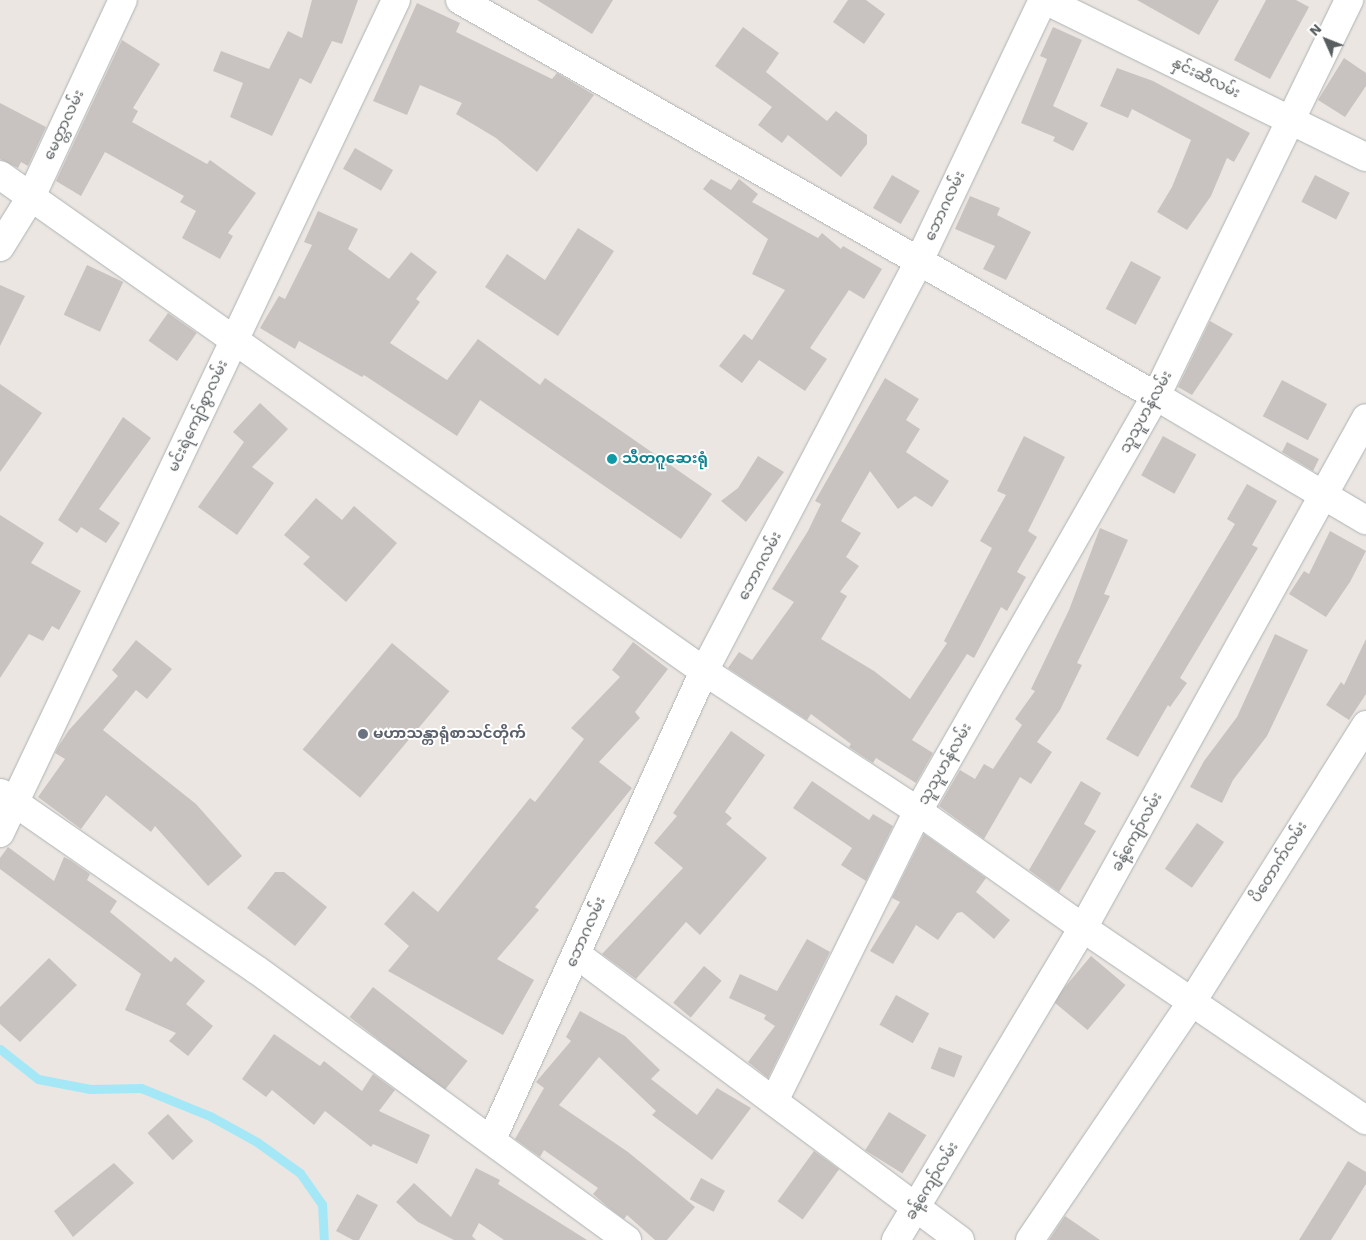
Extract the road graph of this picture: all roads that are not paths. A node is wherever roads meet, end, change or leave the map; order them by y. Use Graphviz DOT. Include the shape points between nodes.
graph roads {
  1 [pos="123,0"];
  2 [pos="396,0"];
  3 [pos="460,0"];
  4 [pos="1044,0"];
  5 [pos="1349,0"];
  6 [pos="1291,118"];
  7 [pos="1366,157"];
  8 [pos="0,175"];
  9 [pos="31,197"];
  10 [pos="0,247"];
  11 [pos="919,261"];
  12 [pos="235,338"];
  13 [pos="1156,396"];
  14 [pos="1366,418"];
  15 [pos="1324,496"];
  16 [pos="1366,520"];
  17 [pos="704,672"];
  18 [pos="1366,724"];
  19 [pos="8,798"];
  20 [pos="918,811"];
  21 [pos="0,833"];
  22 [pos="1083,928"];
  23 [pos="576,954"];
  24 [pos="1192,1000"];
  25 [pos="774,1101"];
  26 [pos="1366,1120"];
  27 [pos="492,1139"];
  28 [pos="916,1207"];
  29 [pos="626,1240"];
  30 [pos="896,1240"];
  31 [pos="960,1240"];
  32 [pos="1030,1240"];
  1 -- 9 [label="street, မေတ္တာလမ်း"];
  2 -- 12 [label="street, မင်းရဲကျော်စွာလမ်း"];
  3 -- 11 [label="street"];
  4 -- 6 [label="street, နှင်းဆီလမ်း"];
  4 -- 11 [label="street, ဘောဂလမ်း"];
  5 -- 6 [label="street, သူသူဟန်လမ်း"];
  6 -- 7 [label="street, နှင်းဆီလမ်း"];
  6 -- 13 [label="street, သူသူဟန်လမ်း"];
  8 -- 9 [label="street"];
  9 -- 10 [label="street, မေတ္တာလမ်း"];
  9 -- 12 [label="street"];
  11 -- 13 [label="street"];
  11 -- 17 [label="street, ဘောဂလမ်း"];
  12 -- 17 [label="street"];
  12 -- 19 [label="street, မင်းရဲကျော်စွာလမ်း"];
  13 -- 15 [label="street"];
  13 -- 20 [label="street, သူသူဟန်လမ်း"];
  14 -- 15 [label="street, ခန့်ကျော်လမ်း"];
  15 -- 16 [label="street"];
  15 -- 22 [label="street, ခန့်ကျော်လမ်း"];
  17 -- 20 [label="street"];
  17 -- 23 [label="street, ဘောဂလမ်း"];
  18 -- 24 [label="street, ပိတောက်လမ်း"];
  19 -- 21 [label="street, မင်းရဲကျော်စွာလမ်း"];
  19 -- 27 [label="street"];
  20 -- 22 [label="street"];
  20 -- 25 [label="street, သူသူဟန်လမ်း"];
  22 -- 24 [label="street"];
  22 -- 28 [label="street, ခန့်ကျော်လမ်း"];
  23 -- 25 [label="street"];
  23 -- 27 [label="street, ဘောဂလမ်း"];
  24 -- 26 [label="street"];
  24 -- 32 [label="street, ပိတောက်လမ်း"];
  25 -- 28 [label="street"];
  27 -- 29 [label="street"];
  28 -- 30 [label="street, ခန့်ကျော်လမ်း"];
  28 -- 31 [label="street"];
}
